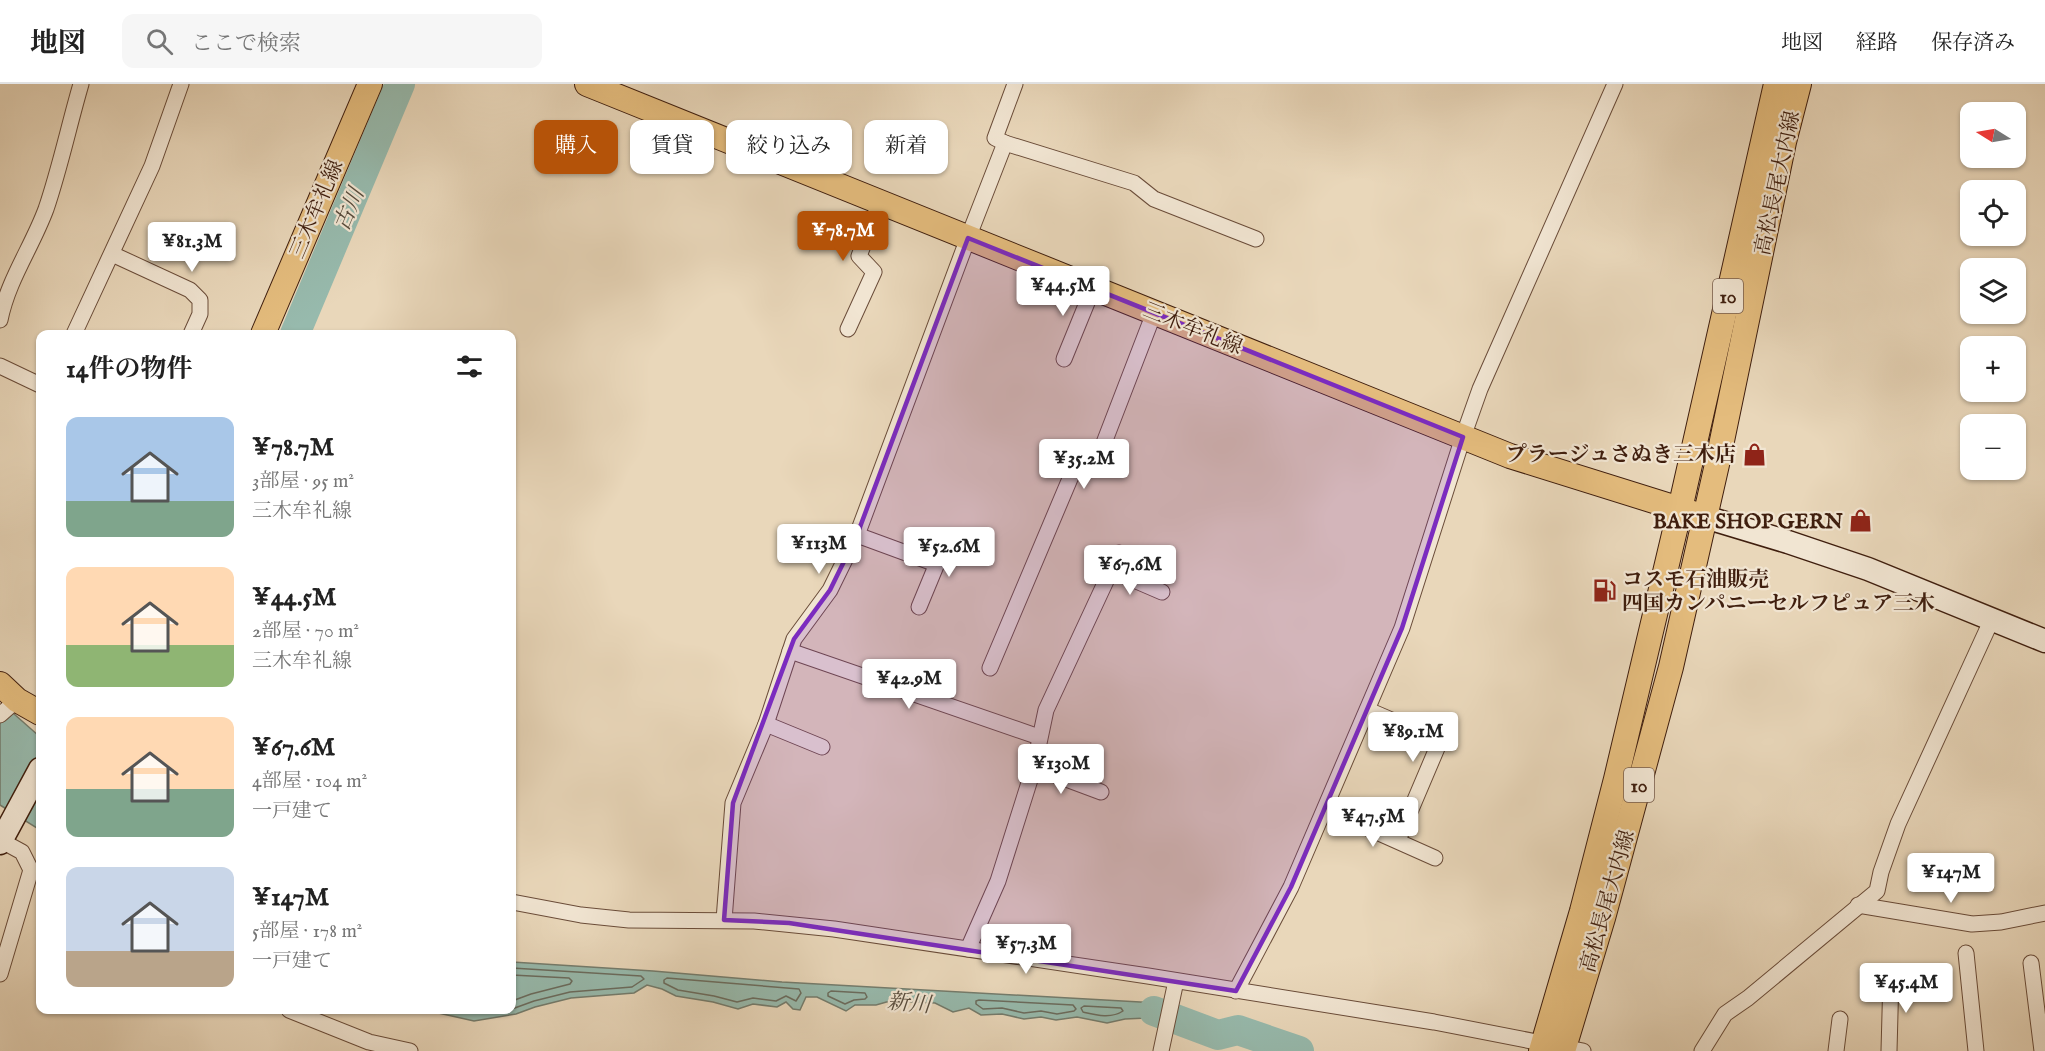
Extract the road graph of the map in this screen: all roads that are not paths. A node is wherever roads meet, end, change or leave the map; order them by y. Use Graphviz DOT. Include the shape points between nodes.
graph roads {
  1 [pos="81,84"];
  2 [pos="181,84"];
  3 [pos="370,84"];
  4 [pos="587,84"];
  5 [pos="1015,84"];
  6 [pos="1615,84"];
  7 [pos="1776,84"];
  8 [pos="1798,84"];
  9 [pos="1005,142"];
  10 [pos="880,202"];
  11 [pos="968,238"];
  12 [pos="1256,239"];
  13 [pos="112,255"];
  14 [pos="1093,288"];
  15 [pos="1154,313"];
  16 [pos="0,320"];
  17 [pos="848,329"];
  18 [pos="82,330"];
  19 [pos="193,330"];
  20 [pos="265,330"];
  21 [pos="1064,359"];
  22 [pos="0,366"];
  23 [pos="36,383"];
  24 [pos="1463,437"];
  25 [pos="1680,509"];
  26 [pos="1705,517"];
  27 [pos="856,535"];
  28 [pos="948,537"];
  29 [pos="1119,553"];
  30 [pos="936,564"];
  31 [pos="1111,570"];
  32 [pos="1162,592"];
  33 [pos="920,607"];
  34 [pos="1992,619"];
  35 [pos="2045,641"];
  36 [pos="790,651"];
  37 [pos="990,668"];
  38 [pos="6,702"];
  39 [pos="1368,710"];
  40 [pos="36,712"];
  41 [pos="766,724"];
  42 [pos="1039,737"];
  43 [pos="822,747"];
  44 [pos="1034,767"];
  45 [pos="36,777"];
  46 [pos="1101,792"];
  47 [pos="1325,809"];
  48 [pos="1398,840"];
  49 [pos="1,841"];
  50 [pos="1435,858"];
  51 [pos="36,873"];
  52 [pos="516,903"];
  53 [pos="1858,905"];
  54 [pos="2045,913"];
  55 [pos="724,920"];
  56 [pos="968,949"];
  57 [pos="1966,953"];
  58 [pos="2031,963"];
  59 [pos="0,974"];
  60 [pos="1891,976"];
  61 [pos="1176,981"];
  62 [pos="1236,991"];
  63 [pos="299,1014"];
  64 [pos="1840,1019"];
  65 [pos="1559,1049"];
  66 [pos="410,1051"];
  67 [pos="1161,1051"];
  68 [pos="1702,1051"];
  69 [pos="1836,1051"];
  70 [pos="1888,1051"];
  71 [pos="1976,1051"];
  72 [pos="2042,1051"];
  1 -- 16 [label="street" via="46,208 3,302"];
  2 -- 13 [label="street" via="152,166"];
  3 -- 20 [label="main road, 三木牟礼線"];
  4 -- 10 [label="main road, 三木牟礼線"];
  5 -- 9 [label="street" via="995,138"];
  6 -- 24 [label="street" via="1480,389"];
  7 -- 25 [label="main road, 高松長尾大内線 / 10"];
  8 -- 26 [label="main road, 高松長尾大内線 / 10"];
  9 -- 11 [label="street"];
  9 -- 12 [label="street" via="1134,183 1154,199"];
  10 -- 11 [label="main road, 三木牟礼線"];
  10 -- 17 [label="street" via="859,256 874,272"];
  11 -- 14 [label="main road, 三木牟礼線"];
  11 -- 27 [label="street"];
  13 -- 18 [label="street"];
  13 -- 19 [label="street" via="190,290 200,300 200,314"];
  14 -- 15 [label="main road, 三木牟礼線"];
  14 -- 21 [label="street"];
  15 -- 24 [label="main road, 三木牟礼線"];
  15 -- 37 [label="street" via="1097,461 1080,455"];
  22 -- 23 [label="street"];
  24 -- 25 [label="main road, 三木牟礼線" via="1510,456"];
  24 -- 39 [label="street" via="1402,628"];
  25 -- 26 [label="main road, 三木牟礼線"];
  25 -- 65 [label="main road, 高松長尾大内線 / 10" via="1582,911"];
  26 -- 34 [label="street" via="1868,569"];
  26 -- 65 [label="main road, 高松長尾大内線 / 10" via="1671,667 1603,918"];
  27 -- 30 [label="street"];
  27 -- 36 [label="street" via="830,590 794,639"];
  28 -- 30 [label="street"];
  29 -- 31 [label="street"];
  30 -- 33 [label="street"];
  31 -- 32 [label="street"];
  31 -- 42 [label="street" via="1046,710"];
  34 -- 35 [label="street"];
  34 -- 53 [label="street" via="1898,824 1877,891"];
  36 -- 41 [label="street"];
  36 -- 42 [label="street"];
  38 -- 40 [label="main road"];
  39 -- 47 [label="street"];
  39 -- 48 [label="street" via="1440,741"];
  41 -- 43 [label="street"];
  41 -- 55 [label="street" via="733,803"];
  42 -- 44 [label="street"];
  44 -- 46 [label="street"];
  44 -- 56 [label="street" via="998,881"];
  45 -- 49 [label="street"];
  47 -- 48 [label="street"];
  47 -- 62 [label="street" via="1291,887"];
  48 -- 50 [label="street"];
  49 -- 51 [label="street" via="22,852"];
  51 -- 59 [label="street"];
  52 -- 55 [label="street" via="629,920"];
  53 -- 54 [label="street" via="1972,924"];
  53 -- 68 [label="street" via="1725,1014"];
  55 -- 56 [label="street" via="789,923"];
  56 -- 61 [label="street"];
  57 -- 71 [label="street"];
  58 -- 72 [label="street"];
  60 -- 70 [label="street"];
  61 -- 62 [label="street"];
  61 -- 67 [label="street"];
  62 -- 65 [label="street" via="1434,1022"];
  63 -- 66 [label="street" via="369,1042"];
  64 -- 69 [label="street"];
}
